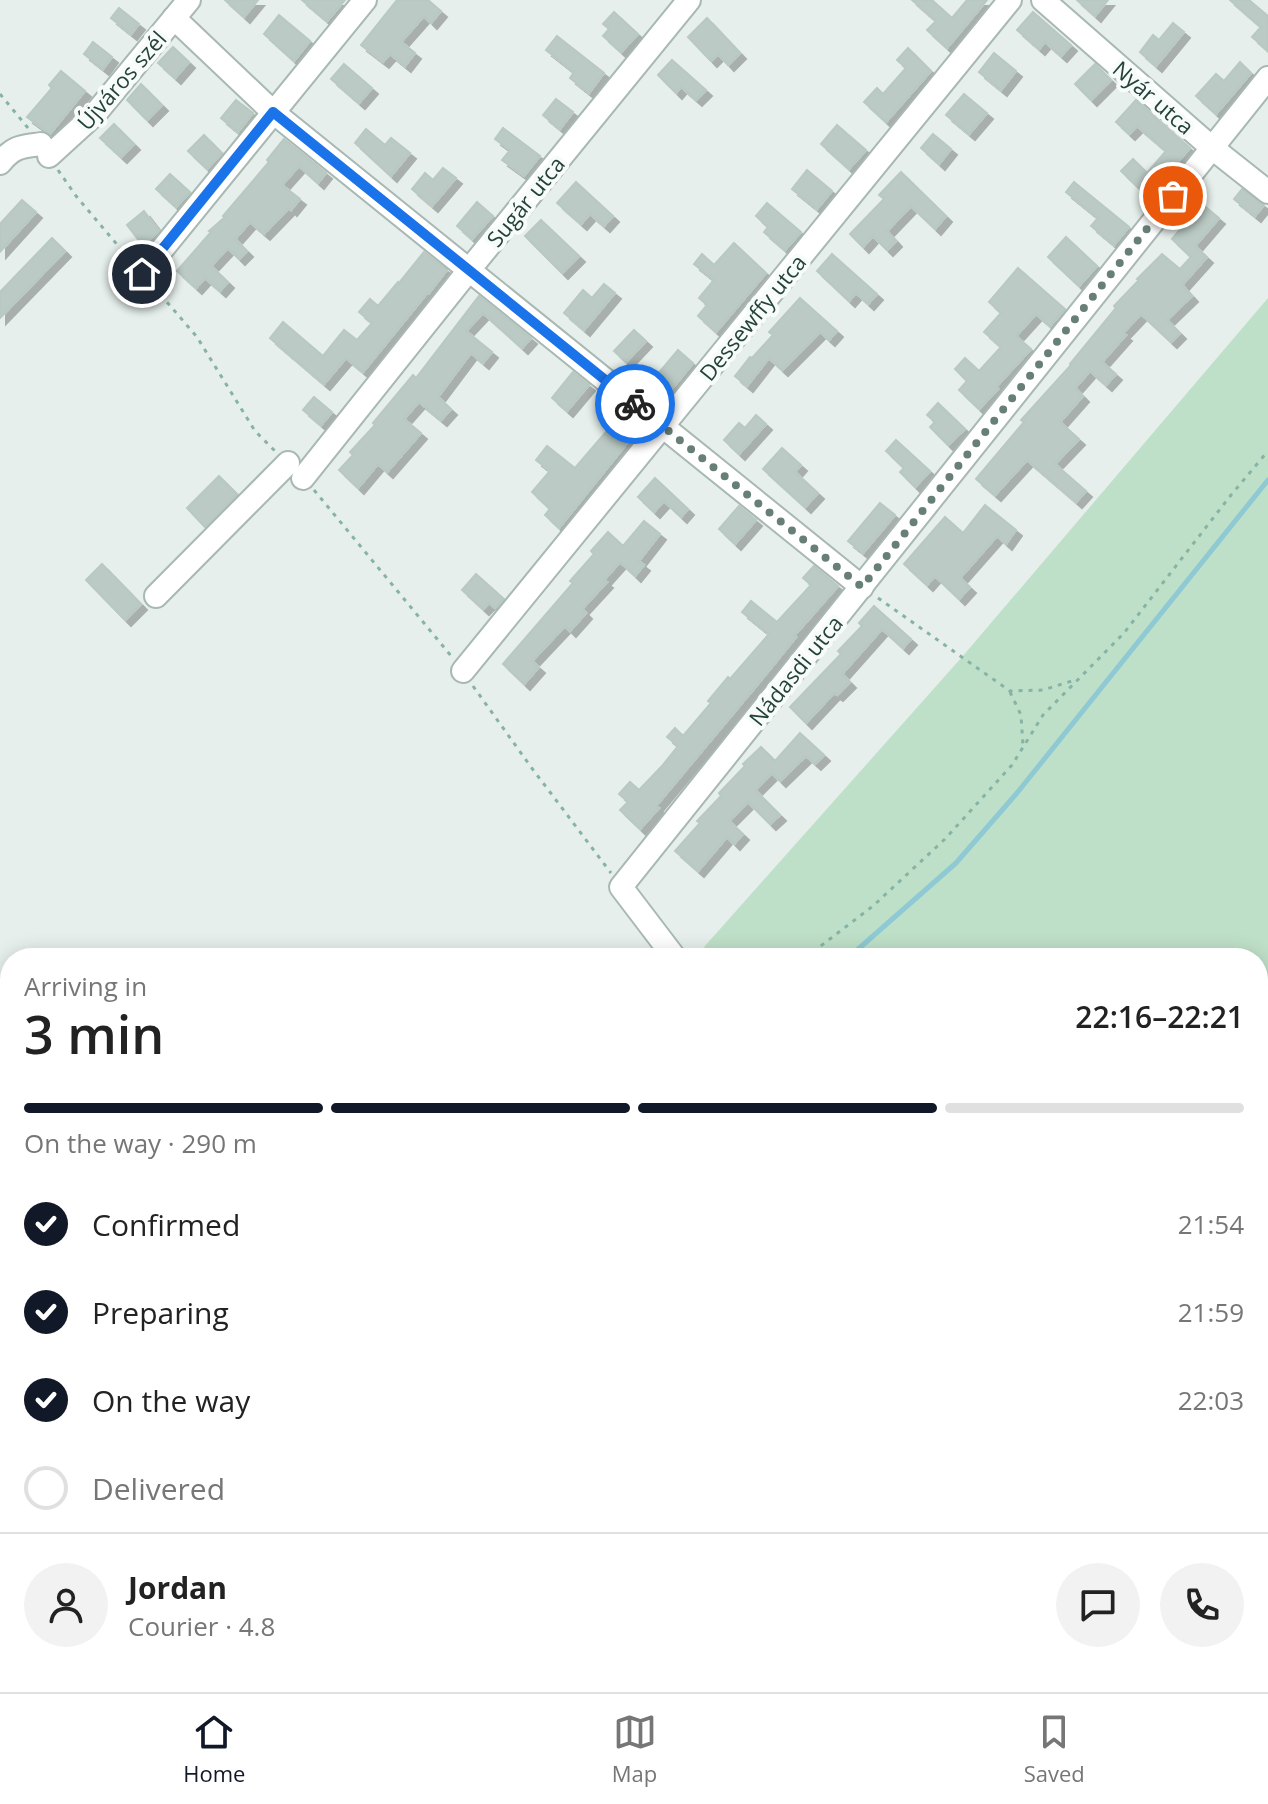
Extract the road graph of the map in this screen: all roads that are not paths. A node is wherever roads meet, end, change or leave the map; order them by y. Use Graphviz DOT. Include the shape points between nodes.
graph roads {
  1 [pos="189,0"];
  2 [pos="365,0"];
  3 [pos="689,0"];
  4 [pos="1010,0"];
  5 [pos="1043,0"];
  6 [pos="174,18"];
  7 [pos="1268,78"];
  8 [pos="273,112"];
  9 [pos="1211,147"];
  10 [pos="0,163"];
  11 [pos="1268,192"];
  12 [pos="469,270"];
  13 [pos="142,274"];
  14 [pos="664,427"];
  15 [pos="862,587"];
  16 [pos="156,596"];
  17 [pos="463,671"];
  18 [pos="667,948"];
  1 -- 6 [label="street, Újváros szél"];
  2 -- 8 [label="street"];
  3 -- 12 [label="street, Sugár utca"];
  4 -- 14 [label="street, Dessewffy utca"];
  5 -- 9 [label="street, Nyár utca"];
  6 -- 8 [label="street"];
  6 -- 10 [label="street, Újváros szél" via="95,114 45,150 17,148"];
  7 -- 9 [label="street, Nádasdi utca"];
  8 -- 12 [label="street"];
  8 -- 13 [label="street"];
  9 -- 11 [label="street, Nyár utca"];
  9 -- 15 [label="street, Nádasdi utca"];
  12 -- 14 [label="street"];
  12 -- 16 [label="street, Sugár utca" via="295,470"];
  14 -- 15 [label="street"];
  14 -- 17 [label="street, Dessewffy utca"];
  15 -- 18 [label="street, Nádasdi utca" via="621,887"];
}
